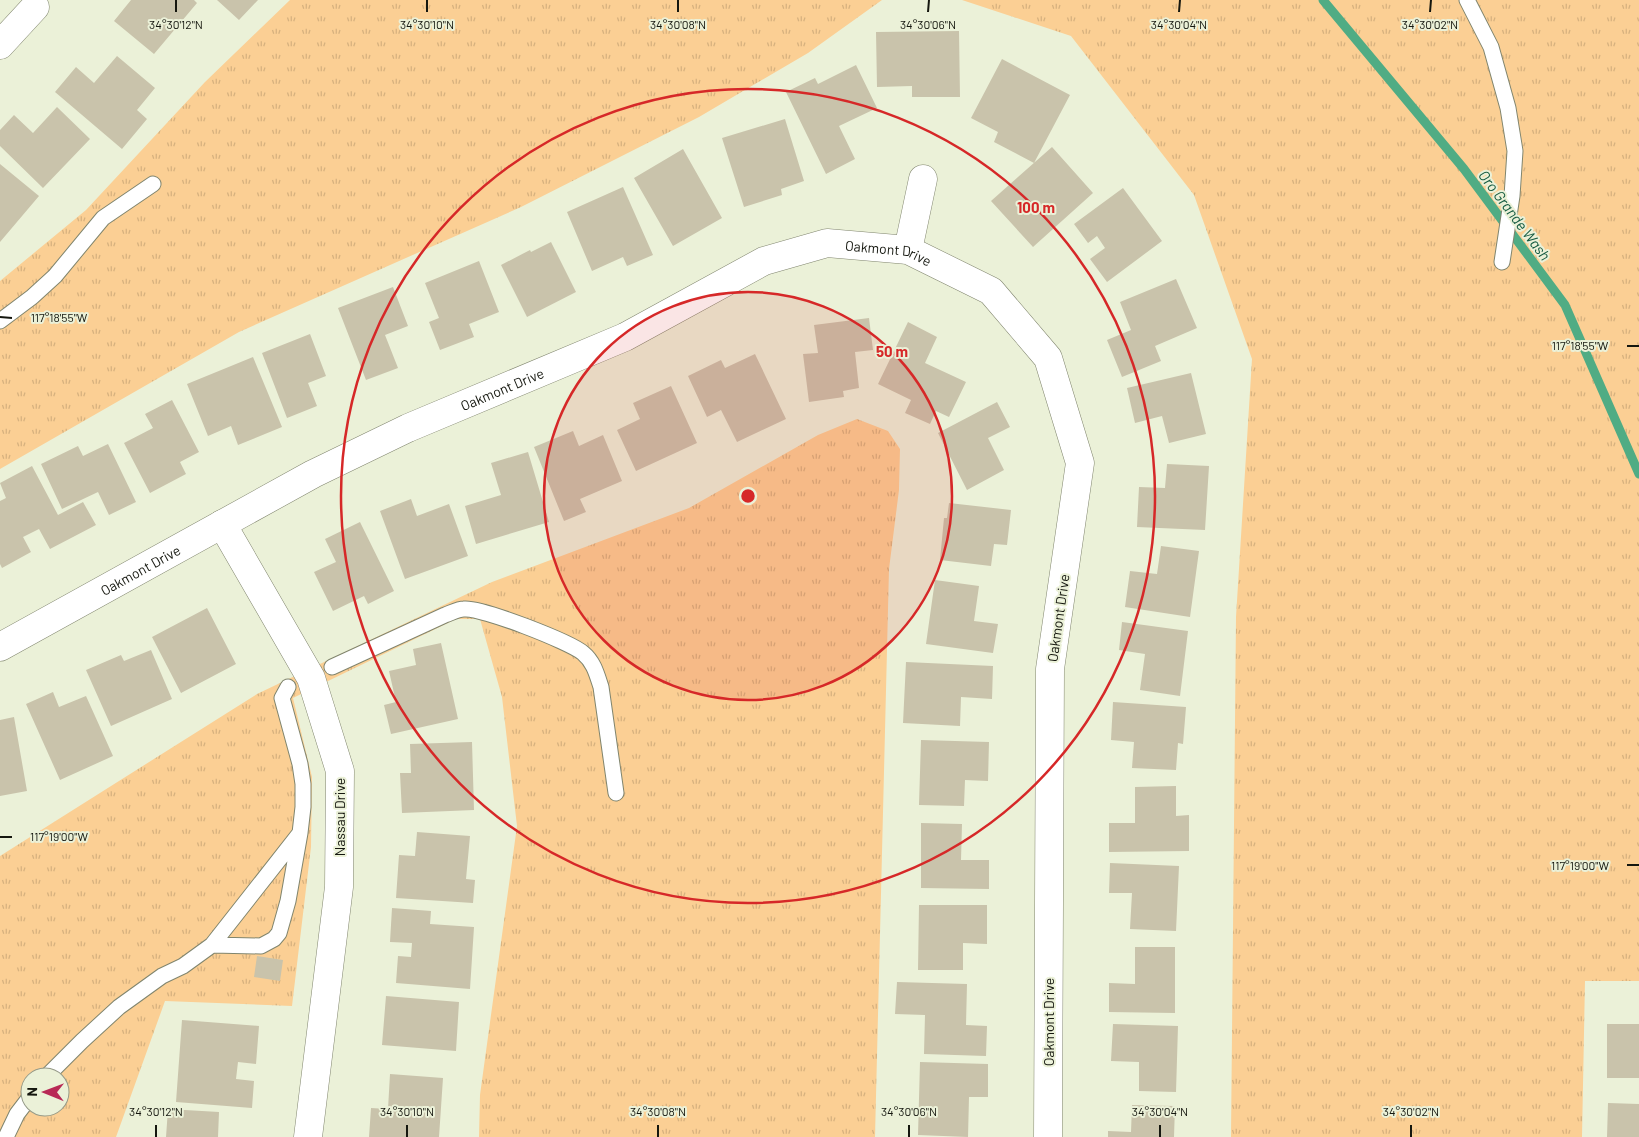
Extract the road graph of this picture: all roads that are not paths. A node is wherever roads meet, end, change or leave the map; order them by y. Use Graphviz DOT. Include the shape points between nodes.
graph roads {
  1 [pos="1467,0"];
  2 [pos="35,8"];
  3 [pos="0,45"];
  4 [pos="923,178"];
  5 [pos="153,184"];
  6 [pos="908,250"];
  7 [pos="1502,262"];
  8 [pos="0,321"];
  9 [pos="222,524"];
  10 [pos="0,646"];
  11 [pos="332,667"];
  12 [pos="288,687"];
  13 [pos="616,793"];
  14 [pos="300,833"];
  15 [pos="212,945"];
  16 [pos="56,1067"];
  17 [pos="20,1110"];
  18 [pos="6,1137"];
  19 [pos="308,1137"];
  20 [pos="1048,1137"];
  1 -- 7 [label="lane" via="1490,47 1508,108 1515,151"];
  2 -- 3 [label="street"];
  4 -- 6 [label="street"];
  5 -- 8 [label="lane" via="103,218 55,276"];
  6 -- 9 [label="street, Oakmont Drive" via="827,243 764,261 625,338 408,428 313,474"];
  6 -- 20 [label="street, Oakmont Drive" via="991,291 1048,358 1080,463 1050,669"];
  9 -- 10 [label="street, Oakmont Drive"];
  9 -- 19 [label="street, Nassau Drive" via="311,678 340,771 339,887"];
  11 -- 13 [label="lane" via="464,609 480,611 558,638 583,653 597,675"];
  12 -- 14 [label="lane" via="282,698 303,784"];
  14 -- 15 [label="lane"];
  14 -- 15 [label="lane" via="280,933 261,946"];
  15 -- 16 [label="lane" via="119,1006"];
  17 -- 18 [label="lane"];
}
